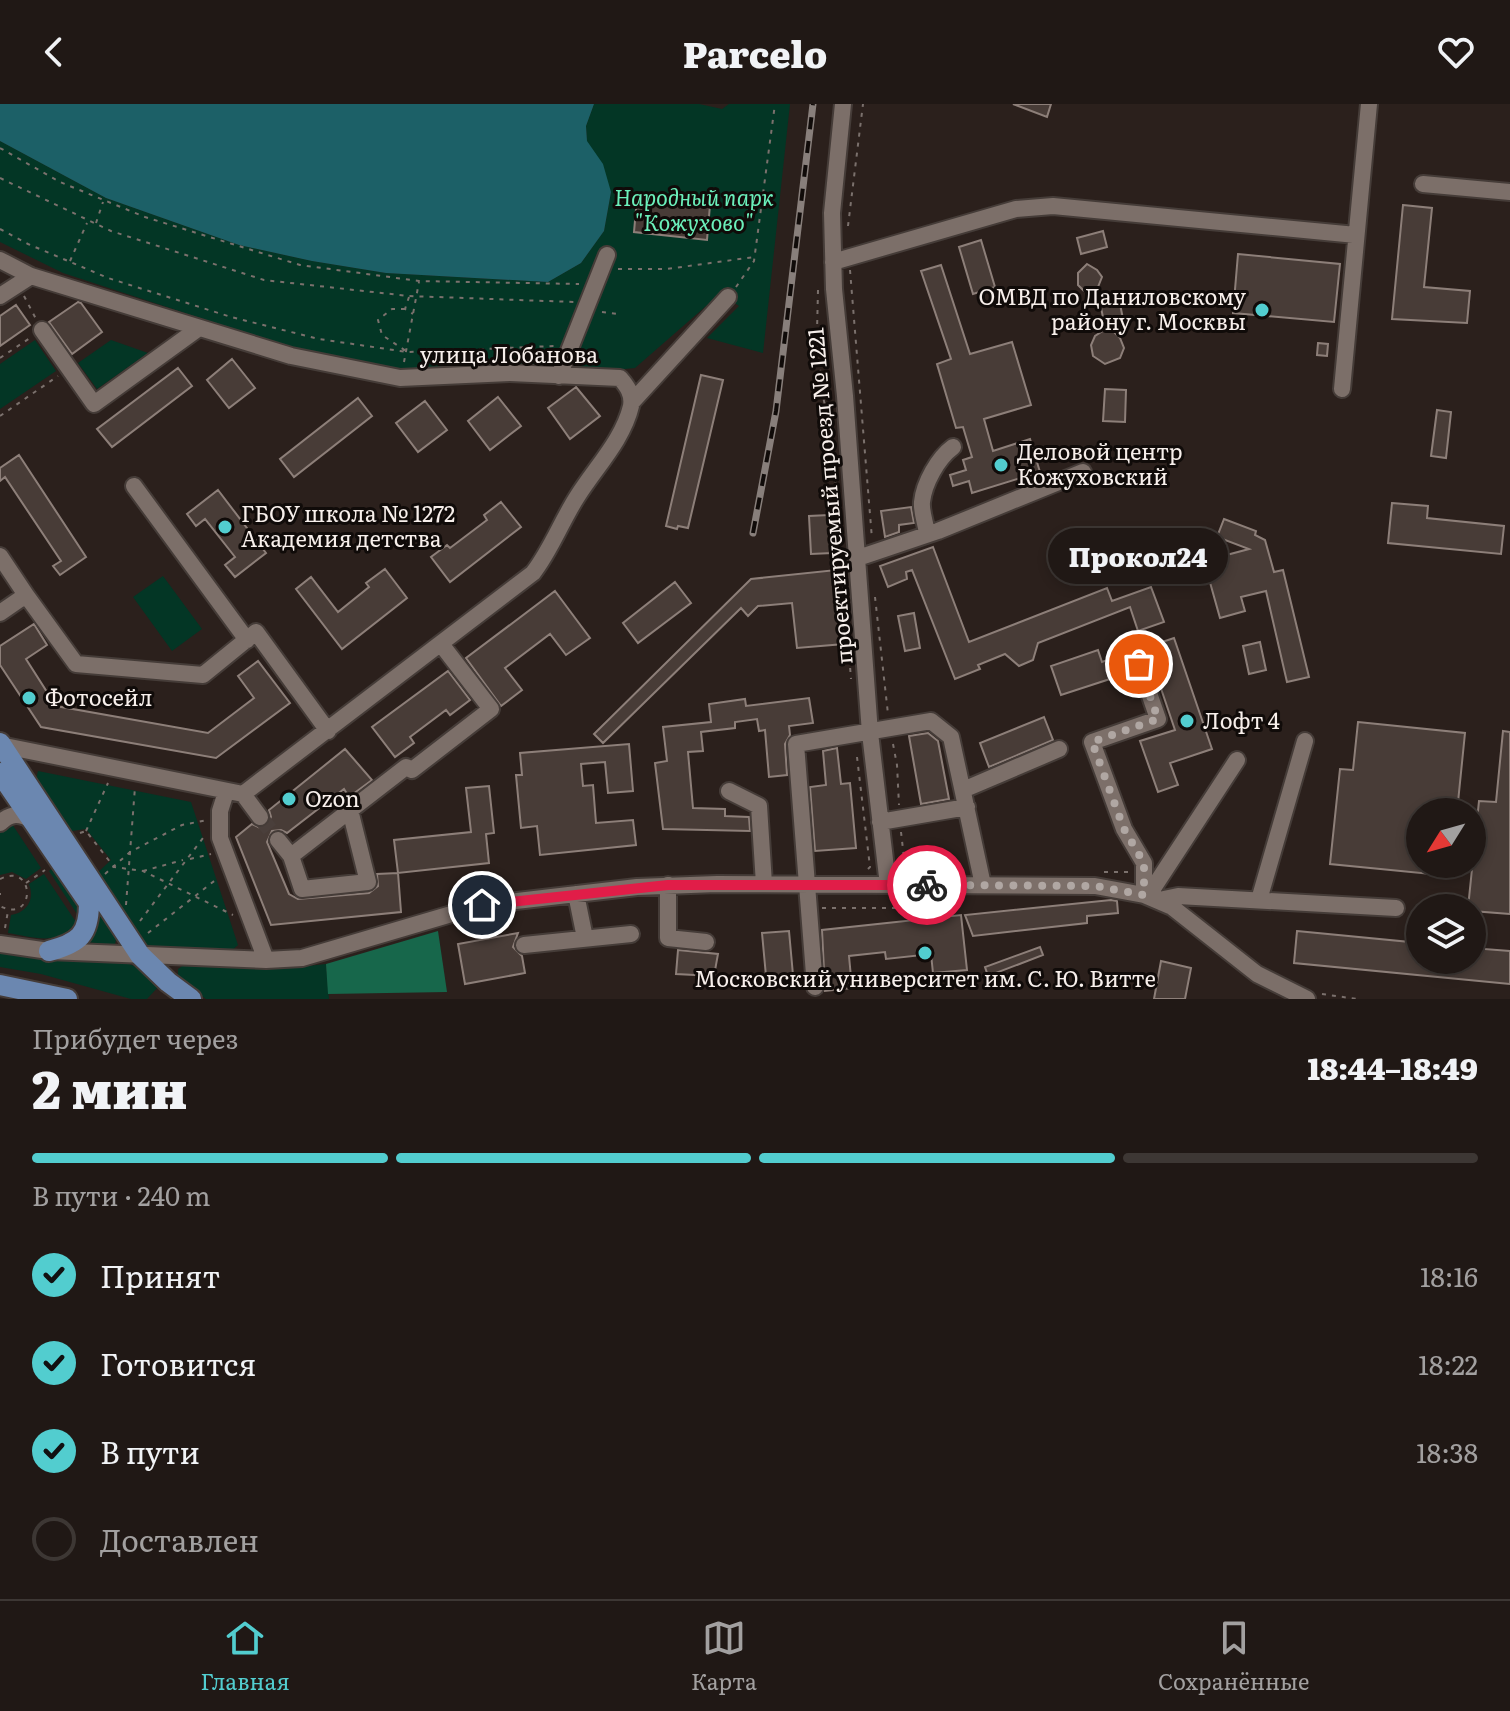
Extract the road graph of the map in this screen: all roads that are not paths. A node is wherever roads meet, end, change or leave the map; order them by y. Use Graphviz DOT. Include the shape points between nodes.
graph roads {
  1 [pos="843,104"];
  2 [pos="1369,104"];
  3 [pos="1423,184"];
  4 [pos="1510,192"];
  5 [pos="1356,235"];
  6 [pos="0,260"];
  7 [pos="833,262"];
  8 [pos="601,270"];
  9 [pos="24,281"];
  10 [pos="0,296"];
  11 [pos="728,297"];
  12 [pos="199,328"];
  13 [pos="42,330"];
  14 [pos="559,376"];
  15 [pos="1342,389"];
  16 [pos="632,402"];
  17 [pos="953,447"];
  18 [pos="1083,472"];
  19 [pos="134,486"];
  20 [pos="927,534"];
  21 [pos="0,556"];
  22 [pos="865,556"];
  23 [pos="26,595"];
  24 [pos="0,613"];
  25 [pos="247,640"];
  26 [pos="441,644"];
  27 [pos="1139,664"];
  28 [pos="328,731"];
  29 [pos="863,734"];
  30 [pos="1305,741"];
  31 [pos="1,744"];
  32 [pos="1059,749"];
  33 [pos="1237,760"];
  34 [pos="0,773"];
  35 [pos="963,790"];
  36 [pos="729,791"];
  37 [pos="235,793"];
  38 [pos="967,807"];
  39 [pos="350,810"];
  40 [pos="260,817"];
  41 [pos="32,820"];
  42 [pos="880,822"];
  43 [pos="0,823"];
  44 [pos="278,840"];
  45 [pos="291,856"];
  46 [pos="764,884"];
  47 [pos="809,884"];
  48 [pos="668,885"];
  49 [pos="888,885"];
  50 [pos="983,885"];
  51 [pos="576,894"];
  52 [pos="1150,897"];
  53 [pos="1259,900"];
  54 [pos="1396,908"];
  55 [pos="631,934"];
  56 [pos="585,938"];
  57 [pos="2,941"];
  58 [pos="706,942"];
  59 [pos="524,945"];
  60 [pos="140,947"];
  61 [pos="49,951"];
  62 [pos="176,956"];
  63 [pos="266,960"];
  64 [pos="1257,974"];
  65 [pos="168,982"];
  66 [pos="5,986"];
  67 [pos="815,987"];
  68 [pos="67,999"];
  69 [pos="191,999"];
  70 [pos="1277,999"];
  71 [pos="1307,999"];
  1 -- 7 [label="street, проектируемый проезд № 1221" via="832,213"];
  2 -- 5 [label="street"];
  3 -- 4 [label="street"];
  5 -- 7 [label="street" via="1232,231 1053,206 1016,209"];
  5 -- 15 [label="street" via="1338,337 1336,364"];
  6 -- 9 [label="street, улица Лобанова"];
  7 -- 22 [label="street, проектируемый проезд № 1221"];
  8 -- 14 [label="street"];
  9 -- 10 [label="street"];
  9 -- 12 [label="street, улица Лобанова"];
  11 -- 16 [label="street"];
  12 -- 13 [label="street" via="94,404"];
  12 -- 14 [label="street, улица Лобанова" via="291,356 400,378"];
  14 -- 16 [label="street, улица Лобанова" via="620,378"];
  16 -- 26 [label="street" via="613,445 533,573"];
  17 -- 20 [label="street" via="942,455 922,502"];
  18 -- 20 [label="street"];
  19 -- 25 [label="street"];
  20 -- 22 [label="street"];
  21 -- 23 [label="street"];
  22 -- 29 [label="street, проектируемый проезд № 1221"];
  23 -- 24 [label="street"];
  23 -- 25 [label="street" via="76,664 203,675"];
  25 -- 28 [label="street" via="256,632"];
  26 -- 28 [label="street"];
  26 -- 39 [label="street" via="491,709"];
  27 -- 52 [label="street" via="1158,719 1092,742 1124,829 1144,863"];
  28 -- 37 [label="street"];
  29 -- 35 [label="street" via="931,721 951,737"];
  29 -- 42 [label="street, проектируемый проезд № 1221"];
  29 -- 47 [label="street" via="796,744"];
  30 -- 53 [label="street"];
  31 -- 37 [label="street"];
  31 -- 60 [label="main road"];
  32 -- 35 [label="street"];
  33 -- 52 [label="street"];
  34 -- 41 [label="main road"];
  35 -- 38 [label="street"];
  36 -- 46 [label="street" via="759,806"];
  37 -- 40 [label="street"];
  37 -- 63 [label="street" via="220,811 220,838"];
  38 -- 42 [label="street"];
  38 -- 50 [label="street"];
  39 -- 45 [label="street"];
  39 -- 45 [label="street" via="368,882 302,889"];
  41 -- 43 [label="street" via="20,814"];
  41 -- 61 [label="main road" via="89,903 83,934 70,946"];
  42 -- 49 [label="street, проектируемый проезд № 1221"];
  44 -- 45 [label="street"];
  46 -- 47 [label="street"];
  46 -- 48 [label="street"];
  47 -- 49 [label="street"];
  47 -- 67 [label="street"];
  48 -- 51 [label="street"];
  48 -- 58 [label="street" via="668,938"];
  49 -- 50 [label="street"];
  50 -- 52 [label="street" via="1095,886"];
  51 -- 56 [label="street"];
  51 -- 63 [label="street" via="482,905 302,958"];
  52 -- 53 [label="street"];
  52 -- 64 [label="street" via="1191,920"];
  53 -- 54 [label="street"];
  55 -- 56 [label="street"];
  56 -- 59 [label="street"];
  57 -- 61 [label="street"];
  60 -- 61 [label="street"];
  60 -- 62 [label="street"];
  60 -- 65 [label="main road"];
  62 -- 63 [label="street"];
  62 -- 65 [label="street" via="164,966"];
  64 -- 70 [label="street"];
  64 -- 71 [label="street"];
  65 -- 69 [label="main road"];
  66 -- 68 [label="main road"];
}
